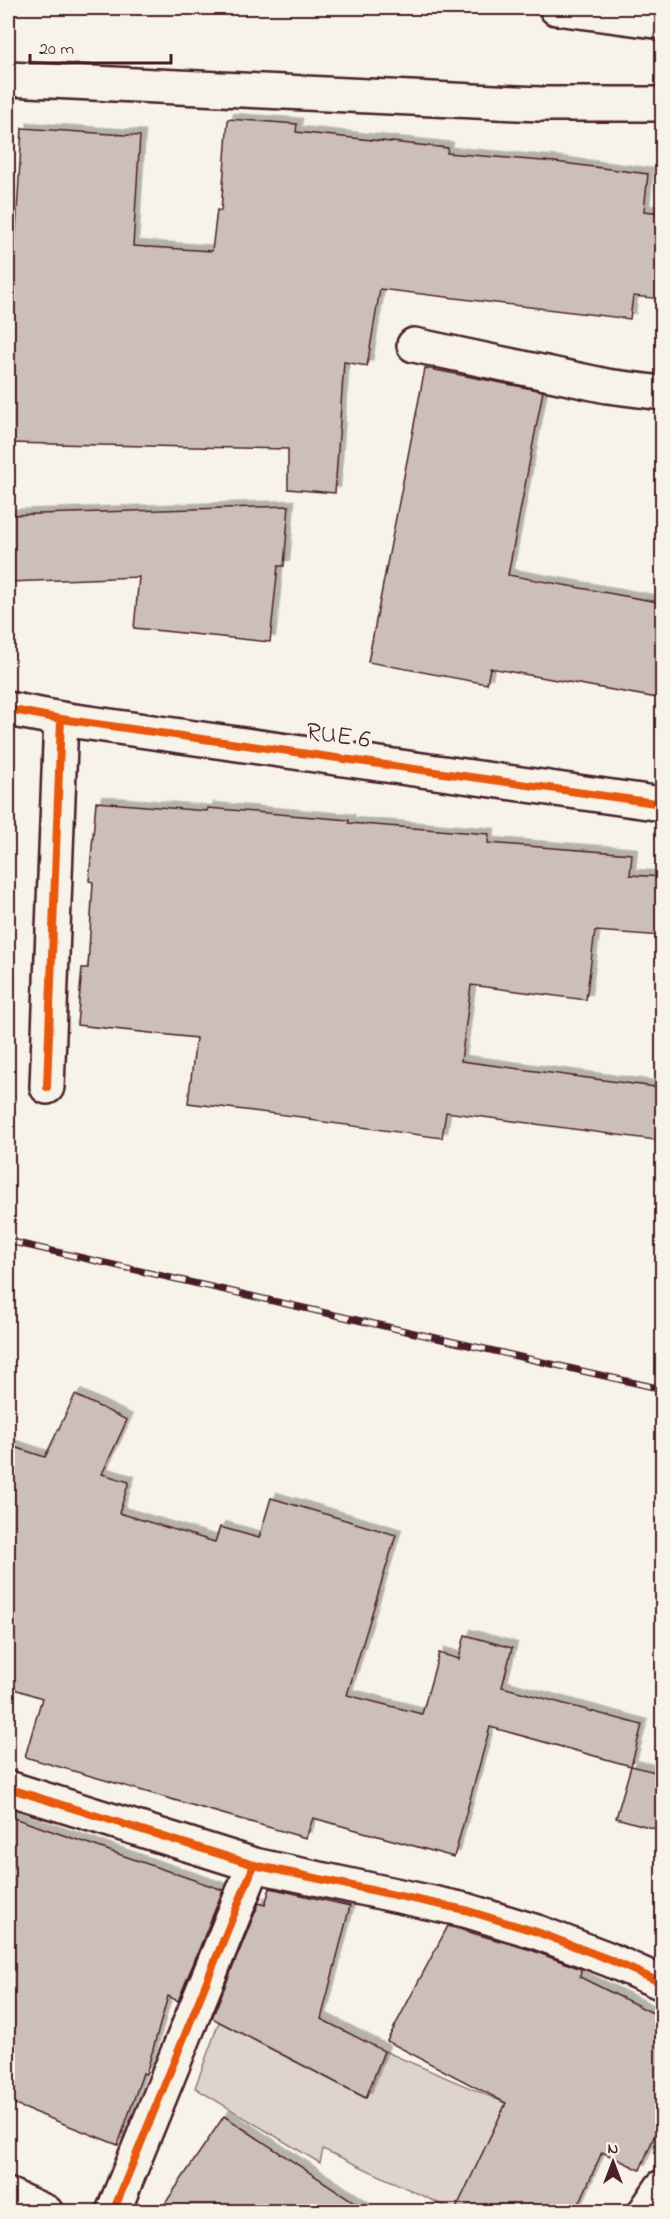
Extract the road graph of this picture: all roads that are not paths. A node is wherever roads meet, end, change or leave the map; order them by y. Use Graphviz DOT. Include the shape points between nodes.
graph roads {
  1 [pos="556,8"];
  2 [pos="663,22"];
  3 [pos="8,79"];
  4 [pos="663,104"];
  5 [pos="414,345"];
  6 [pos="663,393"];
  7 [pos="8,709"];
  8 [pos="61,719"];
  9 [pos="663,804"];
  10 [pos="47,1088"];
  11 [pos="8,1788"];
  12 [pos="254,1865"];
  13 [pos="663,1983"];
  14 [pos="663,2187"];
  15 [pos="8,2195"];
  16 [pos="46,2211"];
  17 [pos="113,2211"];
  18 [pos="645,2211"];
  1 -- 2 [label="street"];
  3 -- 4 [label="street" via="540,104"];
  5 -- 6 [label="street" via="607,386"];
  7 -- 8 [label="street, RUE 6"];
  8 -- 9 [label="street, RUE 6"];
  8 -- 10 [label="street"];
  11 -- 12 [label="street"];
  12 -- 13 [label="street" via="465,1910 537,1932"];
  12 -- 17 [label="street"];
  14 -- 18 [label="street"];
  15 -- 16 [label="street"];
}
